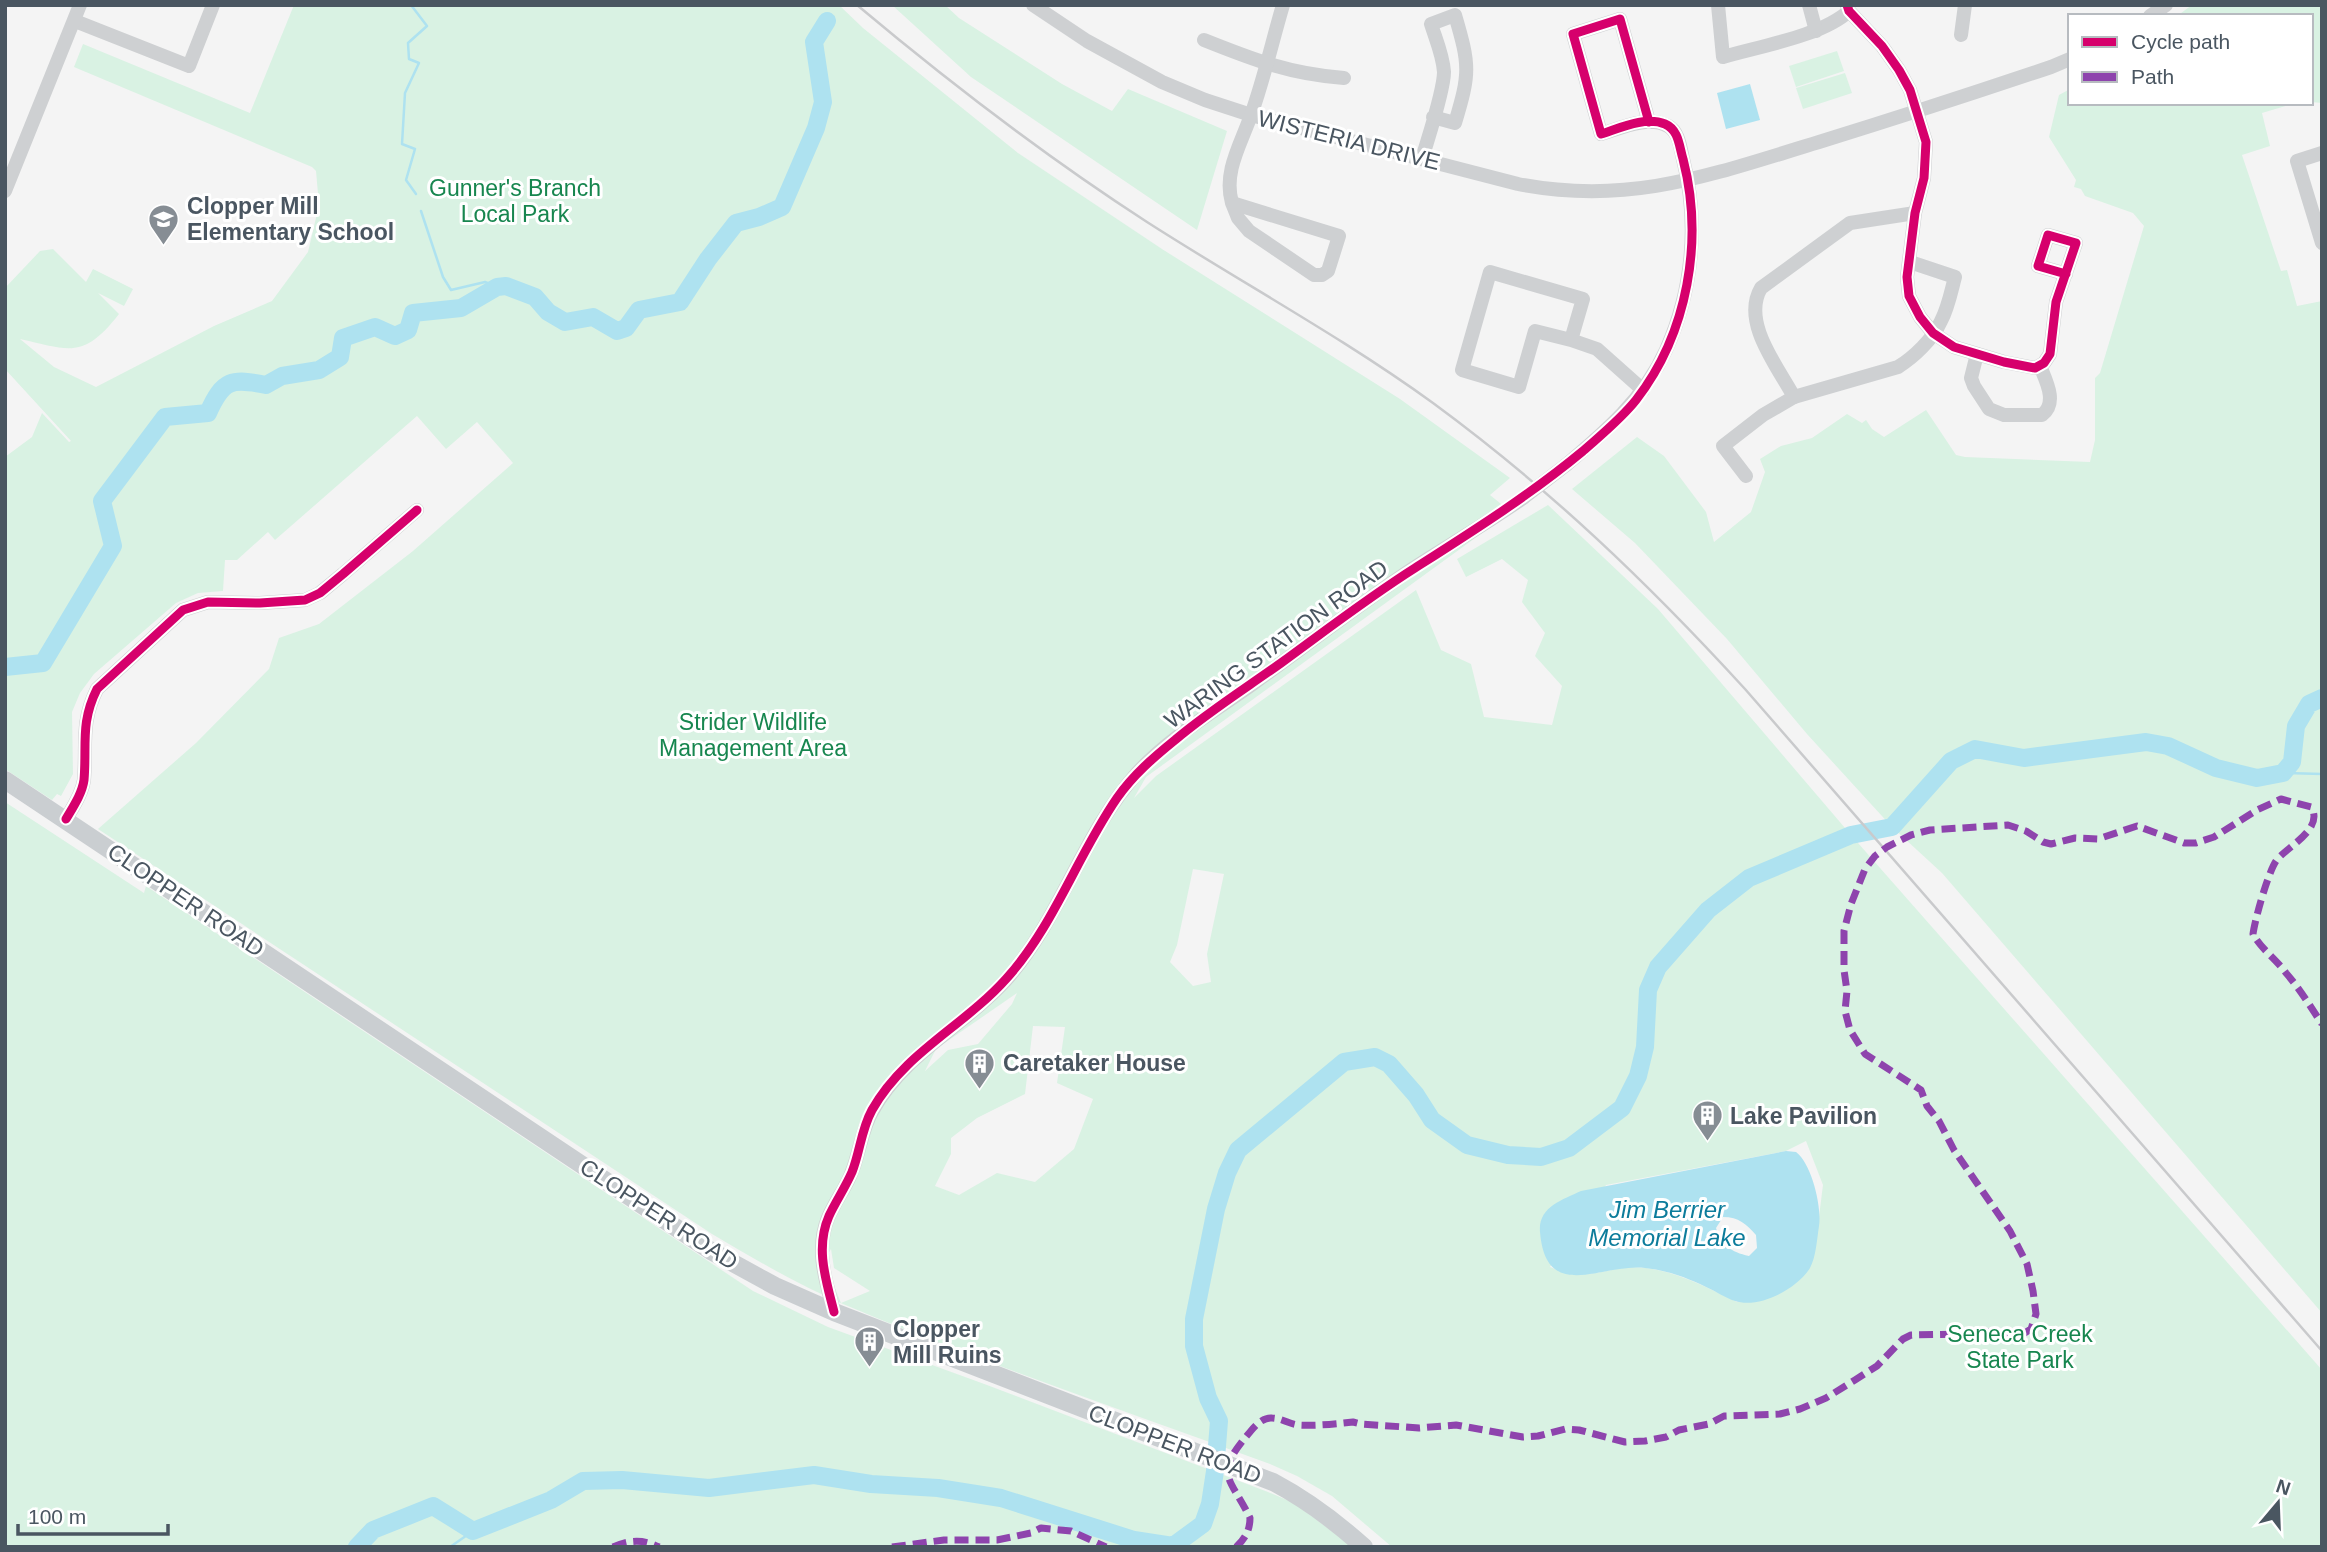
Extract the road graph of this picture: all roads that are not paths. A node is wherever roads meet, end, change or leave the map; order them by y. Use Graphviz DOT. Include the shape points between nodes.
graph roads {
  1 [pos="80,5"];
  2 [pos="213,5"];
  3 [pos="1033,5"];
  4 [pos="1283,5"];
  5 [pos="1718,5"];
  6 [pos="1809,5"];
  7 [pos="1965,5"];
  8 [pos="1848,8"];
  9 [pos="75,21"];
  10 [pos="1816,31"];
  11 [pos="1961,35"];
  12 [pos="1204,40"];
  13 [pos="2068,60"];
  14 [pos="1266,64"];
  15 [pos="1344,78"];
  16 [pos="1917,112"];
  17 [pos="1251,115"];
  18 [pos="1433,117"];
  19 [pos="1649,122"];
  20 [pos="2322,153"];
  21 [pos="1422,159"];
  22 [pos="1689,181"];
  23 [pos="5,191"];
  24 [pos="1232,203"];
  25 [pos="1915,213"];
  26 [pos="2322,243"];
  27 [pos="1910,262"];
  28 [pos="2067,274"];
  29 [pos="1933,333"];
  30 [pos="1571,340"];
  31 [pos="1977,354"];
  32 [pos="2040,366"];
  33 [pos="1643,390"];
  34 [pos="1794,397"];
  35 [pos="1746,476"];
  36 [pos="416,510"];
  37 [pos="5,780"];
  38 [pos="66,820"];
  39 [pos="834,1312"];
  40 [pos="1364,1547"];
  1 -- 9 [label="street"];
  2 -- 9 [label="street" via="189,66"];
  3 -- 17 [label="street, WISTERIA DRIVE" via="1162,82"];
  4 -- 14 [label="street"];
  5 -- 10 [label="street" via="1723,57"];
  6 -- 10 [label="street"];
  7 -- 11 [label="street"];
  8 -- 10 [label="street" via="1840,19"];
  8 -- 16 [label="street" via="1895,64"];
  9 -- 23 [label="street"];
  12 -- 14 [label="street"];
  13 -- 16 [label="street"];
  14 -- 15 [label="street"];
  14 -- 17 [label="street"];
  16 -- 22 [label="street"];
  16 -- 25 [label="street" via="1926,142 1924,178"];
  17 -- 21 [label="street, WISTERIA DRIVE"];
  17 -- 24 [label="street" via="1231,167 1228,191"];
  18 -- 18 [label="street" via="1444,76 1431,24 1455,15 1466,52 1465,88 1455,123"];
  18 -- 21 [label="street"];
  19 -- 19 [label="street" via="1601,134 1573,34 1620,19"];
  19 -- 22 [label="street, WARING STATION ROAD" via="1667,125 1676,133"];
  20 -- 26 [label="street" via="2297,161"];
  21 -- 22 [label="street, WISTERIA DRIVE" via="1550,190 1608,192"];
  22 -- 33 [label="street, WARING STATION ROAD" via="1689,278 1665,352"];
  24 -- 24 [label="street" via="1339,236 1328,271 1314,275 1249,231"];
  25 -- 27 [label="street"];
  25 -- 34 [label="street" via="1850,223 1761,288 1754,312 1762,338"];
  27 -- 29 [label="street" via="1909,296"];
  27 -- 29 [label="street" via="1955,277"];
  28 -- 32 [label="street" via="2056,302 2050,354"];
  29 -- 31 [label="street" via="1954,347"];
  29 -- 34 [label="street" via="1898,367"];
  30 -- 30 [label="street" via="1583,299 1490,272 1462,370 1519,387 1535,331"];
  30 -- 33 [label="street" via="1597,349"];
  31 -- 32 [label="street" via="2017,366"];
  31 -- 32 [label="street" via="1971,378 1974,386 1989,409 2004,415 2046,412 2050,394"];
  33 -- 39 [label="street, WARING STATION ROAD, bridge" via="1619,418 1523,498 1410,571 1179,736 1140,770 1106,816 1016,968 921,1051 872,1110 851,1174 823,1234 821,1249"];
  34 -- 35 [label="street" via="1723,446"];
  36 -- 38 [label="street" via="320,593 305,600 208,602 183,610 97,689 88,706 84,731 84,781"];
  37 -- 38 [label="main road, CLOPPER ROAD"];
  38 -- 39 [label="main road, CLOPPER ROAD" via="711,1251"];
  39 -- 40 [label="main road, CLOPPER ROAD" via="1273,1482 1303,1497"];
}
